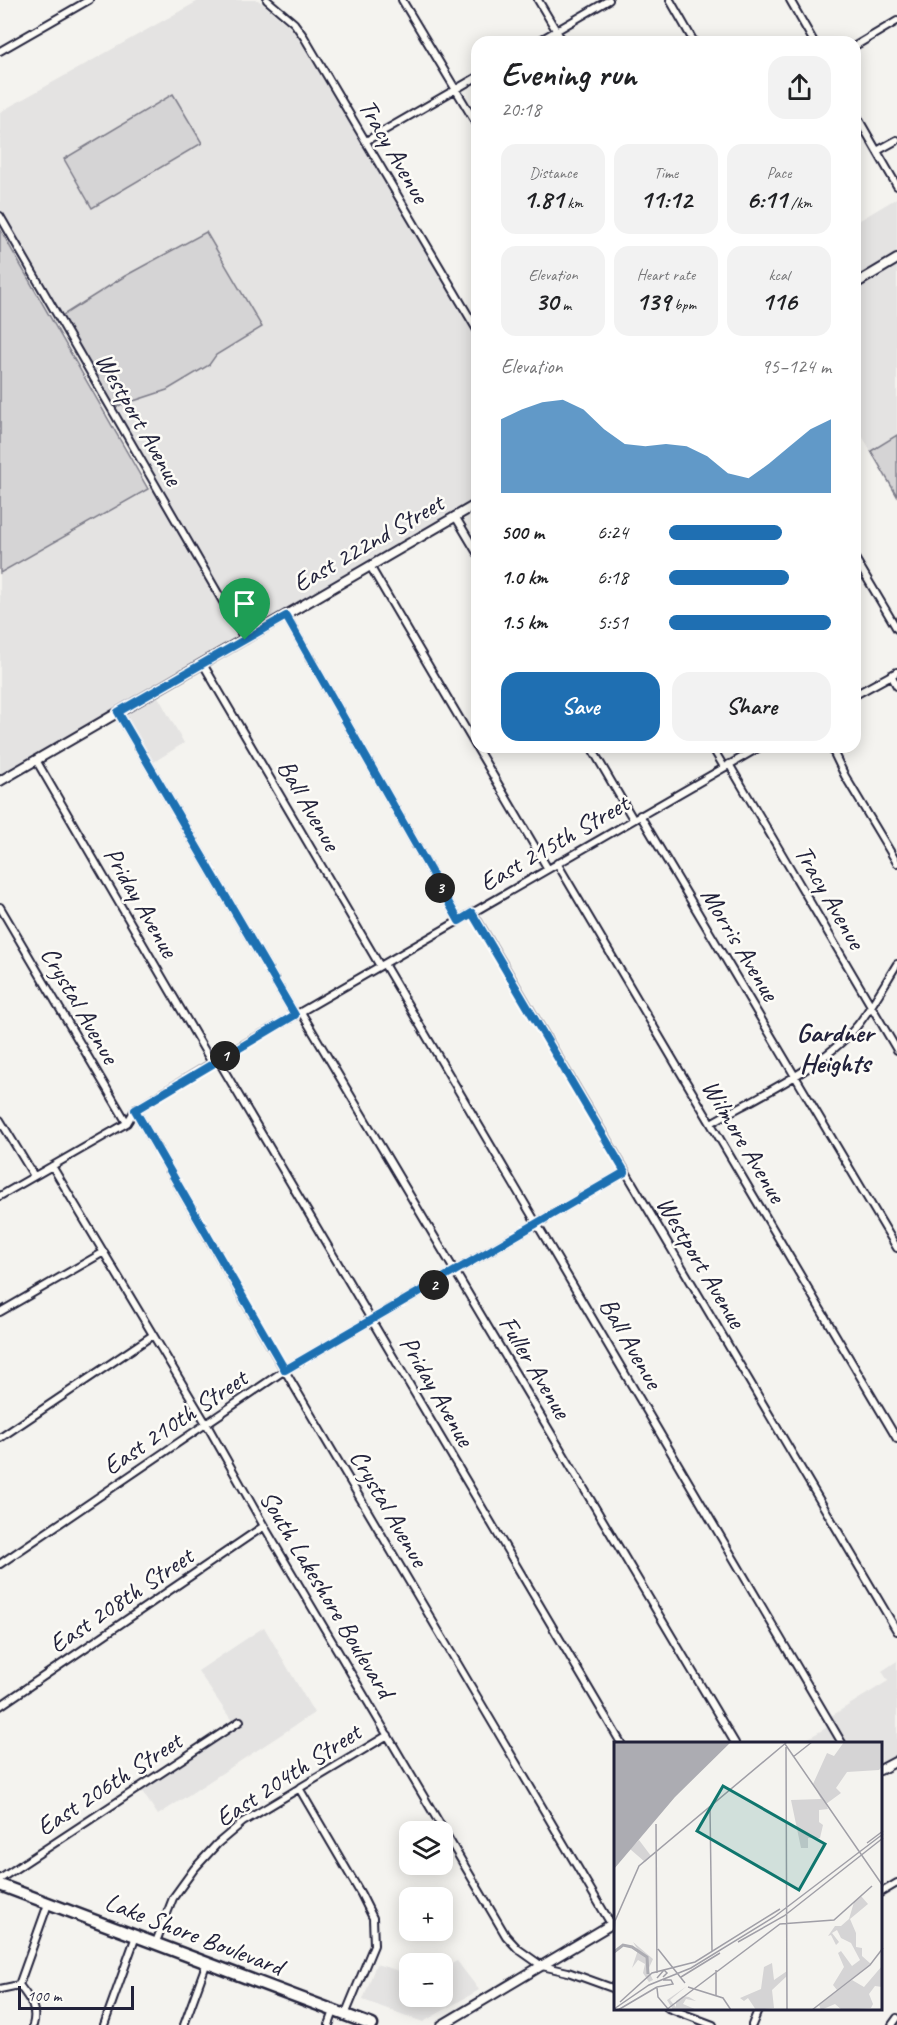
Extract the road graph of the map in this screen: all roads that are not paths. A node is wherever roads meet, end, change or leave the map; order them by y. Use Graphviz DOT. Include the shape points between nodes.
graph roads {
  1 [pos="89,0"];
  2 [pos="267,0"];
  3 [pos="402,0"];
  4 [pos="538,0"];
  5 [pos="609,0"];
  6 [pos="670,0"];
  7 [pos="790,0"];
  8 [pos="897,21"];
  9 [pos="556,31"];
  10 [pos="547,36"];
  11 [pos="559,36"];
  12 [pos="691,36"];
  13 [pos="811,36"];
  14 [pos="861,42"];
  15 [pos="0,51"];
  16 [pos="471,81"];
  17 [pos="456,90"];
  18 [pos="471,114"];
  19 [pos="861,123"];
  20 [pos="897,140"];
  21 [pos="366,141"];
  22 [pos="877,151"];
  23 [pos="897,186"];
  24 [pos="0,216"];
  25 [pos="897,259"];
  26 [pos="861,280"];
  27 [pos="471,320"];
  28 [pos="471,507"];
  29 [pos="455,516"];
  30 [pos="471,543"];
  31 [pos="370,566"];
  32 [pos="861,568"];
  33 [pos="286,616"];
  34 [pos="897,629"];
  35 [pos="245,640"];
  36 [pos="203,664"];
  37 [pos="894,674"];
  38 [pos="897,686"];
  39 [pos="861,692"];
  40 [pos="118,712"];
  41 [pos="471,738"];
  42 [pos="480,753"];
  43 [pos="594,753"];
  44 [pos="716,753"];
  45 [pos="749,753"];
  46 [pos="834,753"];
  47 [pos="36,760"];
  48 [pos="726,766"];
  49 [pos="0,781"];
  50 [pos="640,815"];
  51 [pos="633,819"];
  52 [pos="557,863"];
  53 [pos="897,863"];
  54 [pos="548,869"];
  55 [pos="0,907"];
  56 [pos="472,913"];
  57 [pos="459,921"];
  58 [pos="897,964"];
  59 [pos="382,965"];
  60 [pos="871,1006"];
  61 [pos="301,1012"];
  62 [pos="295,1015"];
  63 [pos="897,1050"];
  64 [pos="215,1061"];
  65 [pos="795,1075"];
  66 [pos="135,1110"];
  67 [pos="0,1120"];
  68 [pos="127,1123"];
  69 [pos="711,1123"];
  70 [pos="52,1166"];
  71 [pos="625,1172"];
  72 [pos="33,1176"];
  73 [pos="0,1196"];
  74 [pos="538,1223"];
  75 [pos="897,1248"];
  76 [pos="104,1252"];
  77 [pos="456,1272"];
  78 [pos="0,1312"];
  79 [pos="373,1320"];
  80 [pos="153,1335"];
  81 [pos="285,1370"];
  82 [pos="207,1425"];
  83 [pos="0,1438"];
  84 [pos="897,1439"];
  85 [pos="264,1526"];
  86 [pos="0,1564"];
  87 [pos="897,1631"];
  88 [pos="0,1706"];
  89 [pos="240,1720"];
  90 [pos="388,1735"];
  91 [pos="620,1742"];
  92 [pos="734,1742"];
  93 [pos="842,1742"];
  94 [pos="897,1761"];
  95 [pos="882,1769"];
  96 [pos="299,1788"];
  97 [pos="0,1879"];
  98 [pos="897,1883"];
  99 [pos="0,1885"];
  100 [pos="882,1892"];
  101 [pos="48,1904"];
  102 [pos="613,1923"];
  103 [pos="136,1936"];
  104 [pos="156,1942"];
  105 [pos="207,1962"];
  106 [pos="542,1966"];
  107 [pos="18,1985"];
  108 [pos="0,1989"];
  109 [pos="614,1989"];
  110 [pos="673,2010"];
  111 [pos="758,2010"];
  112 [pos="334,2011"];
  113 [pos="345,2015"];
  114 [pos="897,2018"];
  115 [pos="33,2025"];
  116 [pos="104,2025"];
  117 [pos="183,2025"];
  118 [pos="329,2025"];
  119 [pos="372,2025"];
  120 [pos="442,2025"];
  121 [pos="713,2025"];
  122 [pos="752,2025"];
  123 [pos="892,2025"];
  1 -- 15 [label="street"];
  2 -- 21 [label="street, Tracy Avenue" via="304,37"];
  3 -- 17 [label="street"];
  4 -- 9 [label="street"];
  5 -- 9 [label="street"];
  6 -- 12 [label="street"];
  7 -- 13 [label="street"];
  8 -- 14 [label="street"];
  9 -- 10 [label="street"];
  9 -- 11 [label="street"];
  16 -- 17 [label="street"];
  17 -- 18 [label="street"];
  17 -- 21 [label="street"];
  19 -- 22 [label="street"];
  20 -- 22 [label="street"];
  21 -- 27 [label="street, Tracy Avenue"];
  22 -- 23 [label="street"];
  24 -- 35 [label="street, Westport Avenue"];
  25 -- 26 [label="street"];
  28 -- 29 [label="street, East 222nd Street"];
  29 -- 30 [label="street"];
  29 -- 31 [label="street, East 222nd Street"];
  31 -- 33 [label="street, East 222nd Street"];
  31 -- 41 [label="street"];
  32 -- 34 [label="street"];
  33 -- 35 [label="street, East 222nd Street"];
  33 -- 57 [label="street"];
  35 -- 36 [label="street, East 222nd Street"];
  36 -- 40 [label="street, East 222nd Street"];
  36 -- 59 [label="street, Ball Avenue"];
  37 -- 38 [label="street"];
  37 -- 39 [label="street"];
  40 -- 47 [label="street, East 222nd Street"];
  40 -- 62 [label="street"];
  42 -- 54 [label="street"];
  43 -- 51 [label="street"];
  44 -- 48 [label="street, Tracy Avenue"];
  45 -- 48 [label="street, East 215th Street"];
  46 -- 53 [label="street"];
  47 -- 49 [label="street, East 222nd Street"];
  47 -- 64 [label="street, Priday Avenue"];
  48 -- 50 [label="street, East 215th Street"];
  48 -- 60 [label="street, Tracy Avenue"];
  50 -- 51 [label="street, East 215th Street"];
  50 -- 65 [label="street, Morris Avenue"];
  51 -- 52 [label="street, East 215th Street"];
  52 -- 54 [label="street, East 215th Street"];
  52 -- 69 [label="street, Wilmore Avenue"];
  54 -- 56 [label="street, East 215th Street"];
  55 -- 68 [label="street, Crystal Avenue"];
  56 -- 57 [label="street, East 215th Street"];
  56 -- 71 [label="street, Westport Avenue"];
  57 -- 59 [label="street, East 215th Street"];
  58 -- 60 [label="street"];
  59 -- 61 [label="street, East 215th Street"];
  59 -- 74 [label="street, Ball Avenue"];
  60 -- 63 [label="street, Tracy Avenue"];
  60 -- 65 [label="street" via="836,1046"];
  61 -- 62 [label="street, East 215th Street"];
  61 -- 77 [label="street, Fuller Avenue"];
  62 -- 64 [label="street, East 215th Street"];
  64 -- 66 [label="street, East 215th Street"];
  64 -- 79 [label="street, Priday Avenue"];
  65 -- 69 [label="street"];
  65 -- 75 [label="street, Morris Avenue"];
  66 -- 68 [label="street, East 215th Street"];
  66 -- 81 [label="street, Crystal Avenue"];
  67 -- 72 [label="street"];
  68 -- 70 [label="street, East 215th Street"];
  69 -- 84 [label="street, Wilmore Avenue"];
  70 -- 72 [label="street, East 215th Street"];
  70 -- 76 [label="street, South Lakeshore Boulevard"];
  71 -- 74 [label="street, East 210th Street"];
  71 -- 87 [label="street, Westport Avenue"];
  72 -- 73 [label="street, East 215th Street"];
  74 -- 77 [label="street, East 210th Street"];
  74 -- 93 [label="street, Ball Avenue"];
  76 -- 78 [label="street"];
  76 -- 80 [label="street, South Lakeshore Boulevard"];
  77 -- 79 [label="street, East 210th Street"];
  77 -- 92 [label="street, Fuller Avenue"];
  79 -- 81 [label="street, East 210th Street"];
  79 -- 91 [label="street, Priday Avenue"];
  80 -- 82 [label="street, South Lakeshore Boulevard"];
  80 -- 83 [label="street"];
  81 -- 82 [label="street, East 210th Street"];
  81 -- 102 [label="street, Crystal Avenue"];
  82 -- 85 [label="street, South Lakeshore Boulevard"];
  82 -- 86 [label="street, East 210th Street"];
  85 -- 88 [label="street, East 208th Street"];
  85 -- 90 [label="street, South Lakeshore Boulevard"];
  89 -- 97 [label="street, East 206th Street"];
  90 -- 96 [label="street, East 204th Street"];
  90 -- 106 [label="street, South Lakeshore Boulevard" via="506,1936"];
  94 -- 95 [label="street"];
  96 -- 104 [label="street, East 204th Street" via="243,1822 217,1844 173,1898"];
  96 -- 113 [label="street" via="373,1918 374,1944"];
  98 -- 100 [label="street"];
  99 -- 101 [label="main road, Lake Shore Boulevard"];
  101 -- 103 [label="main road, Lake Shore Boulevard"];
  101 -- 107 [label="street"];
  102 -- 106 [label="street"];
  103 -- 104 [label="main road, Lake Shore Boulevard"];
  103 -- 116 [label="street"];
  104 -- 105 [label="main road, Lake Shore Boulevard"];
  105 -- 112 [label="main road, Lake Shore Boulevard"];
  105 -- 117 [label="street"];
  106 -- 109 [label="street, South Lakeshore Boulevard"];
  106 -- 120 [label="street"];
  107 -- 108 [label="street"];
  107 -- 115 [label="street" via="36,2013"];
  110 -- 121 [label="street"];
  111 -- 122 [label="street"];
  112 -- 113 [label="main road, Lake Shore Boulevard"];
  112 -- 118 [label="street"];
  113 -- 119 [label="main road, Lake Shore Boulevard"];
  114 -- 123 [label="street"];
}
